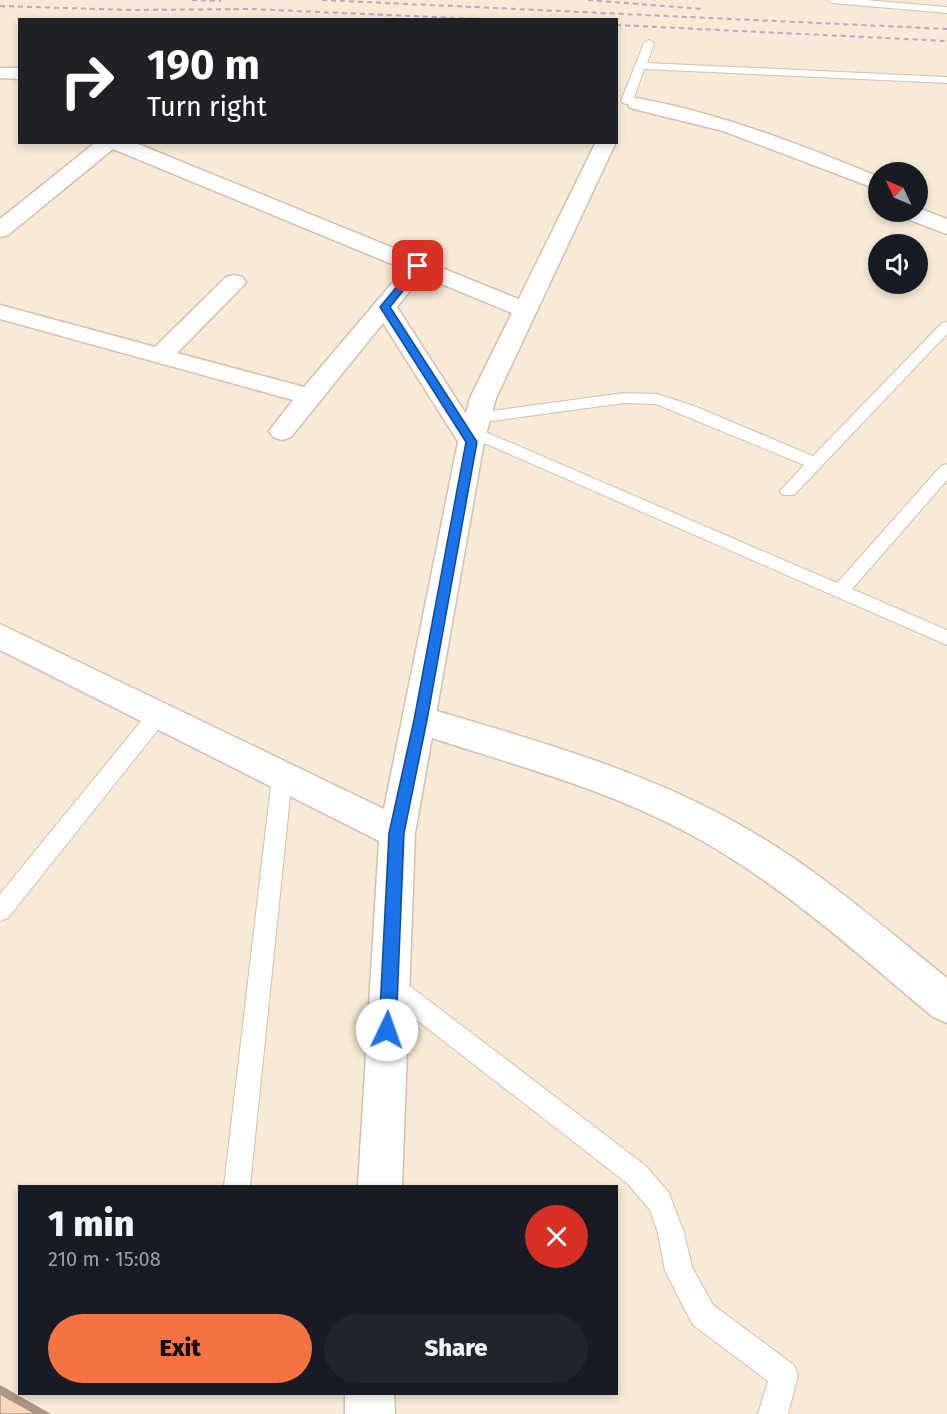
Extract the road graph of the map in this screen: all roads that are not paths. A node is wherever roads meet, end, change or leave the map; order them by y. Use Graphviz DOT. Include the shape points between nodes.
graph roads {
  1 [pos="832,0"];
  2 [pos="947,10"];
  3 [pos="649,43"];
  4 [pos="640,66"];
  5 [pos="0,73"];
  6 [pos="18,74"];
  7 [pos="947,80"];
  8 [pos="627,107"];
  9 [pos="106,144"];
  10 [pos="119,144"];
  11 [pos="605,144"];
  12 [pos="868,180"];
  13 [pos="868,193"];
  14 [pos="928,204"];
  15 [pos="947,212"];
  16 [pos="928,219"];
  17 [pos="947,227"];
  18 [pos="0,230"];
  19 [pos="418,266"];
  20 [pos="234,282"];
  21 [pos="385,307"];
  22 [pos="525,310"];
  23 [pos="0,312"];
  24 [pos="947,326"];
  25 [pos="161,355"];
  26 [pos="311,397"];
  27 [pos="282,431"];
  28 [pos="474,431"];
  29 [pos="815,463"];
  30 [pos="947,470"];
  31 [pos="788,491"];
  32 [pos="840,591"];
  33 [pos="0,636"];
  34 [pos="947,638"];
  35 [pos="159,715"];
  36 [pos="420,720"];
  37 [pos="282,777"];
  38 [pos="397,833"];
  39 [pos="0,911"];
  40 [pos="390,985"];
  41 [pos="947,1003"];
  42 [pos="237,1185"];
  43 [pos="380,1185"];
  44 [pos="370,1395"];
  45 [pos="779,1411"];
  46 [pos="369,1414"];
  1 -- 2 [label="lane"];
  3 -- 4 [label="lane"];
  4 -- 7 [label="lane"];
  4 -- 8 [label="lane"];
  5 -- 6 [label="street"];
  8 -- 12 [label="street" via="674,110 737,128"];
  8 -- 13 [label="street" via="717,133"];
  9 -- 18 [label="street"];
  10 -- 19 [label="street"];
  11 -- 22 [label="street"];
  14 -- 15 [label="street"];
  16 -- 17 [label="street"];
  19 -- 21 [label="street"];
  19 -- 22 [label="street"];
  20 -- 25 [label="street"];
  21 -- 26 [label="street"];
  21 -- 28 [label="street"];
  22 -- 28 [label="street" via="483,398"];
  23 -- 25 [label="street"];
  24 -- 29 [label="lane"];
  25 -- 26 [label="street"];
  26 -- 27 [label="street"];
  28 -- 29 [label="lane" via="624,398 657,399"];
  28 -- 32 [label="lane"];
  28 -- 36 [label="street"];
  29 -- 31 [label="lane"];
  30 -- 32 [label="lane"];
  32 -- 34 [label="lane"];
  33 -- 35 [label="street"];
  35 -- 37 [label="street"];
  35 -- 39 [label="lane"];
  36 -- 38 [label="street"];
  36 -- 41 [label="street" via="516,749 675,808 735,841 802,886"];
  37 -- 38 [label="street"];
  37 -- 42 [label="lane"];
  38 -- 40 [label="street"];
  40 -- 43 [label="street"];
  40 -- 45 [label="lane" via="637,1175 660,1202 679,1271 703,1315 784,1375"];
  44 -- 46 [label="street"];
}
